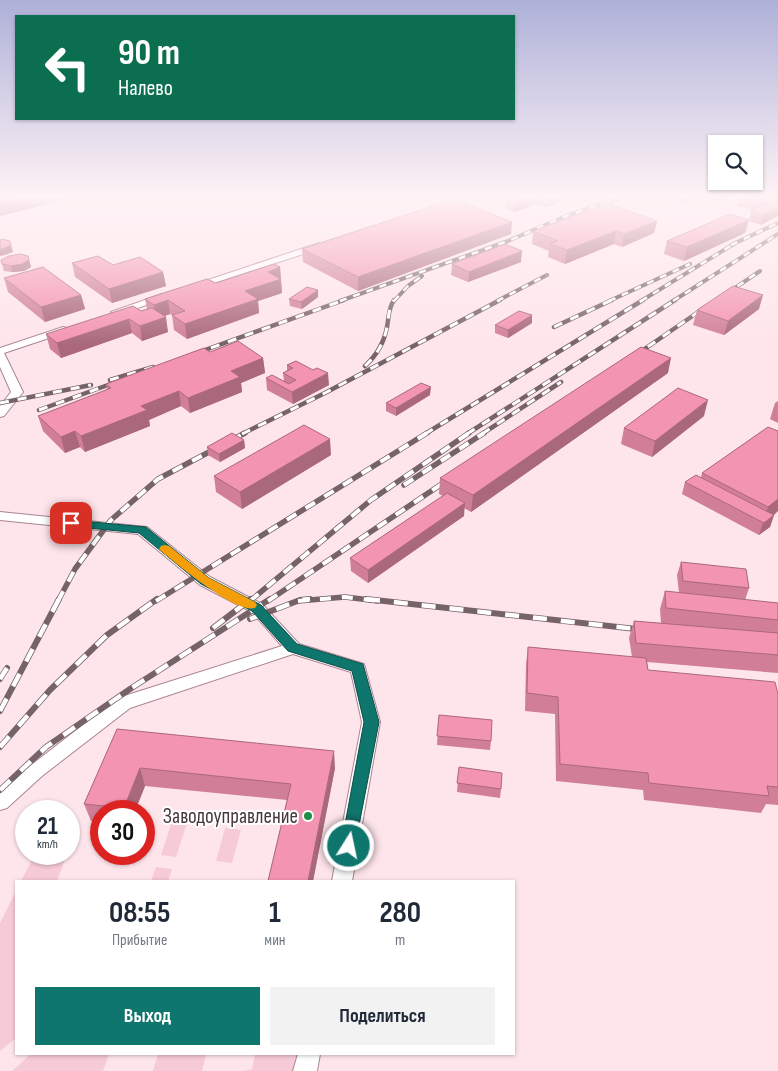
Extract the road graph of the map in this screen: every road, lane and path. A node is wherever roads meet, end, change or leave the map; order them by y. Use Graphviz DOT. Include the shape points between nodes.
graph roads {
  1 [pos="323,245"];
  2 [pos="110,314"];
  3 [pos="73,326"];
  4 [pos="0,353"];
  5 [pos="0,414"];
  6 [pos="0,516"];
  7 [pos="293,648"];
  8 [pos="0,802"];
  9 [pos="342,880"];
  10 [pos="309,1055"];
  11 [pos="305,1071"];
  1 -- 2 [label="street"];
  3 -- 4 [label="street"];
  4 -- 5 [label="street" via="17,392"];
  6 -- 7 [label="street" via="142,530 205,581 256,608"];
  7 -- 8 [label="street" via="124,703"];
  7 -- 9 [label="street" via="358,668 372,722"];
  10 -- 11 [label="street"];
}
